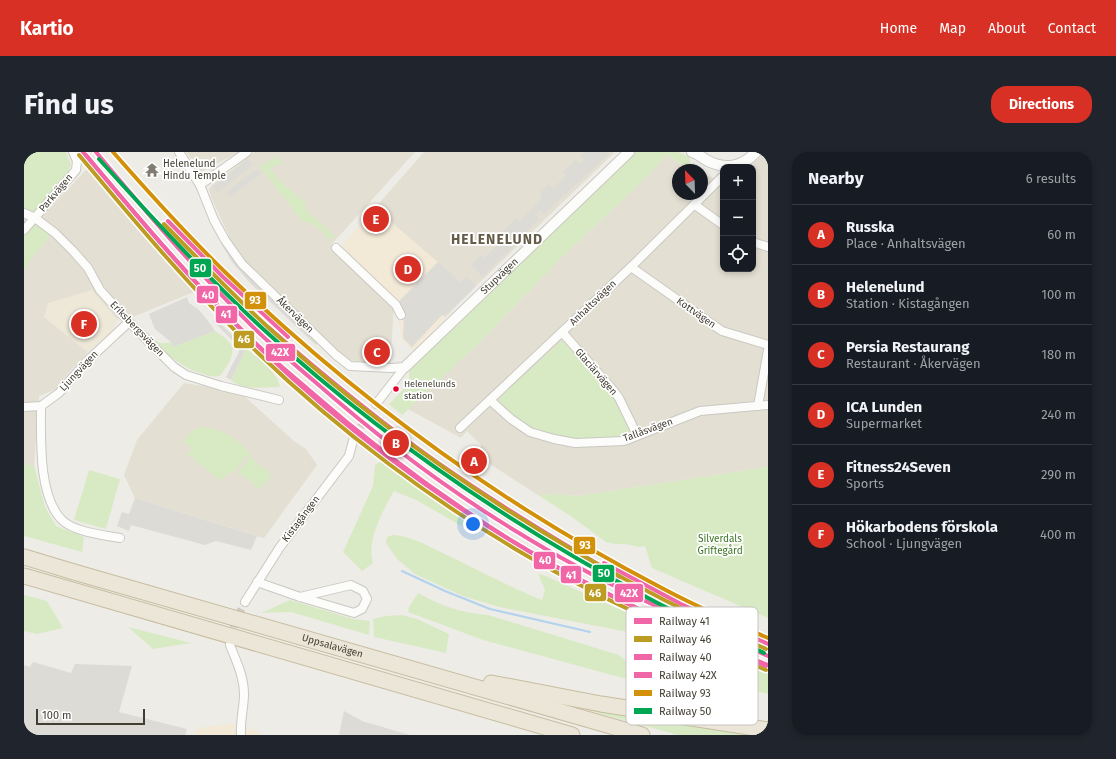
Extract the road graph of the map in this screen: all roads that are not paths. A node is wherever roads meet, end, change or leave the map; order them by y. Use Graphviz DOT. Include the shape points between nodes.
graph roads {
  1 [pos="73,152"];
  2 [pos="179,152"];
  3 [pos="247,152"];
  4 [pos="629,152"];
  5 [pos="692,152"];
  6 [pos="756,152"];
  7 [pos="737,164"];
  8 [pos="720,165"];
  9 [pos="720,179"];
  10 [pos="200,185"];
  11 [pos="695,205"];
  12 [pos="24,213"];
  13 [pos="35,218"];
  14 [pos="720,223"];
  15 [pos="24,230"];
  16 [pos="756,243"];
  17 [pos="768,247"];
  18 [pos="336,248"];
  19 [pos="631,267"];
  20 [pos="401,315"];
  21 [pos="129,322"];
  22 [pos="562,332"];
  23 [pos="768,345"];
  24 [pos="768,350"];
  25 [pos="406,368"];
  26 [pos="279,400"];
  27 [pos="490,400"];
  28 [pos="376,404"];
  29 [pos="768,405"];
  30 [pos="41,406"];
  31 [pos="758,406"];
  32 [pos="24,407"];
  33 [pos="460,428"];
  34 [pos="637,435"];
  35 [pos="354,437"];
  36 [pos="120,538"];
  37 [pos="24,556"];
  38 [pos="24,576"];
  39 [pos="257,582"];
  40 [pos="300,597"];
  41 [pos="245,602"];
  42 [pos="230,645"];
  43 [pos="412,669"];
  44 [pos="626,708"];
  45 [pos="736,725"];
  46 [pos="768,730"];
  47 [pos="241,732"];
  48 [pos="572,735"];
  49 [pos="642,735"];
  1 -- 13 [label="street, Parkvägen" via="78,161 76,170"];
  2 -- 10 [label="street, Åkervägen"];
  3 -- 10 [label="street"];
  4 -- 25 [label="street, Stupvägen"];
  5 -- 8 [label="street"];
  6 -- 7 [label="street"];
  9 -- 11 [label="street, Anhaltsvägen"];
  10 -- 25 [label="street, Åkervägen" via="214,220 242,264 336,355 350,366"];
  11 -- 14 [label="street"];
  11 -- 19 [label="street, Anhaltsvägen"];
  12 -- 13 [label="street, Eriksbergsvägen"];
  13 -- 15 [label="street, Parkvägen"];
  13 -- 21 [label="street, Eriksbergsvägen" via="74,252 88,268 100,290"];
  16 -- 17 [label="street"];
  18 -- 20 [label="street" via="396,305"];
  19 -- 22 [label="street, Anhaltsvägen"];
  19 -- 23 [label="street, Kottvägen" via="722,331"];
  21 -- 26 [label="street, Eriksbergsvägen" via="174,367 186,375"];
  21 -- 30 [label="street, Ljungvägen" via="85,363 59,393"];
  22 -- 27 [label="street, Anhaltsvägen"];
  22 -- 34 [label="street, Glaciärvägen" via="613,390"];
  24 -- 31 [label="street"];
  25 -- 28 [label="street"];
  27 -- 33 [label="street, Anhaltsvägen"];
  27 -- 34 [label="street, Tallåsvägen" via="530,432 554,439 575,443 624,440"];
  29 -- 31 [label="street, Tallåsvägen"];
  30 -- 32 [label="street"];
  30 -- 36 [label="street" via="40,446 45,484 51,505 62,520 79,530"];
  31 -- 34 [label="street, Tallåsvägen" via="700,411"];
  35 -- 39 [label="street, Kistagången" via="349,456 277,551"];
  37 -- 43 [label="highway, Uppsalavägen"];
  38 -- 48 [label="highway, Uppsalavägen"];
  39 -- 40 [label="street"];
  39 -- 41 [label="street, Kistagången"];
  40 -- 40 [label="street" via="354,613 362,609 367,599 363,591 351,585"];
  42 -- 47 [label="street" via="242,675 244,694"];
  43 -- 44 [label="highway"];
  43 -- 49 [label="highway, Uppsalavägen"];
  45 -- 46 [label="highway"];
}
